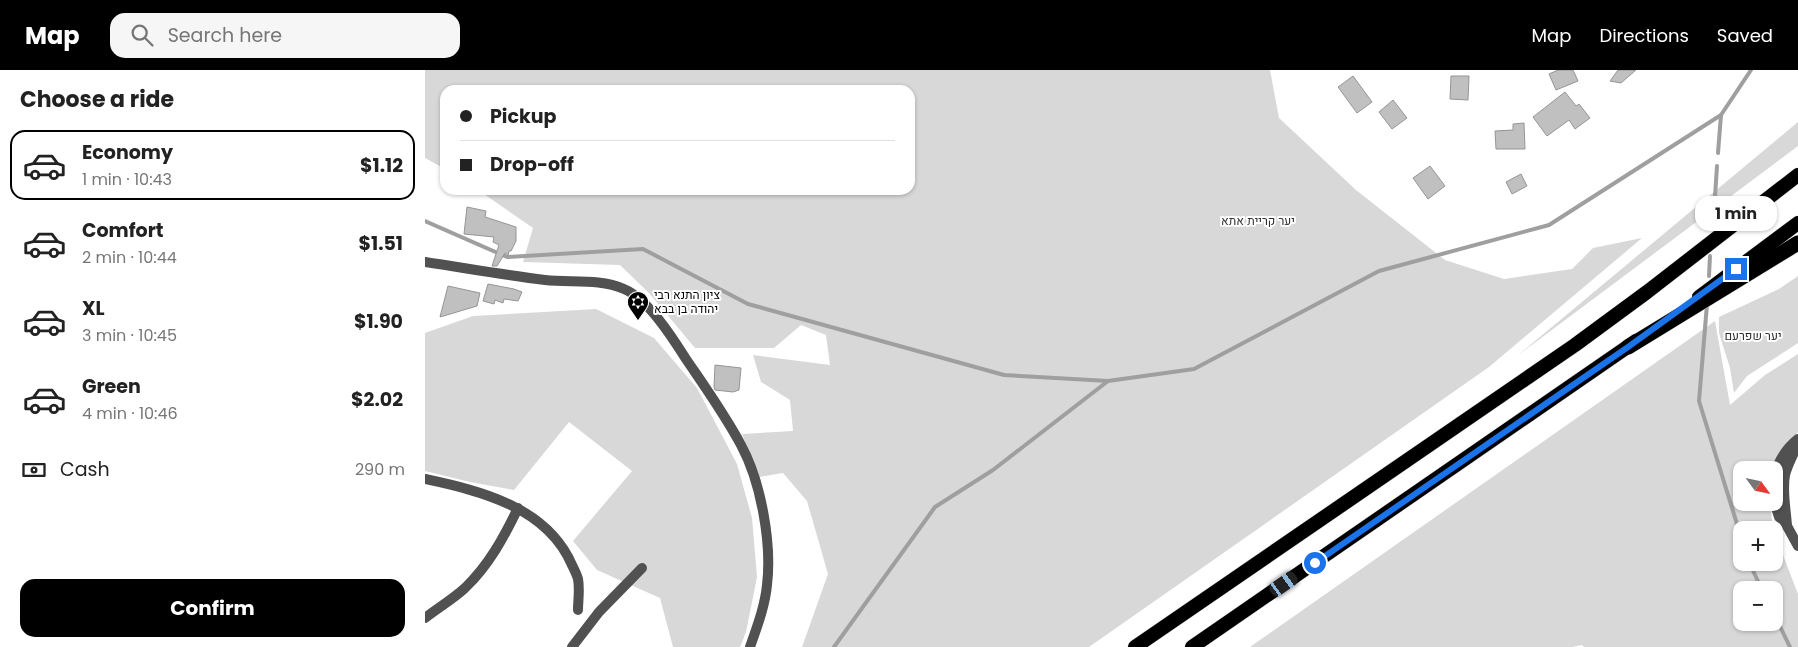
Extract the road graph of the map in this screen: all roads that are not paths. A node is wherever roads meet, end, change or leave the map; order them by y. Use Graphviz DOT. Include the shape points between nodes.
graph roads {
  1 [pos="1798,175"];
  2 [pos="1798,223"];
  3 [pos="1798,243"];
  4 [pos="425,262"];
  5 [pos="1628,347"];
  6 [pos="1798,440"];
  7 [pos="1780,461"];
  8 [pos="425,479"];
  9 [pos="519,508"];
  10 [pos="1777,511"];
  11 [pos="1787,526"];
  12 [pos="1798,546"];
  13 [pos="642,568"];
  14 [pos="578,610"];
  15 [pos="425,618"];
  16 [pos="572,647"];
  17 [pos="750,647"];
  18 [pos="1135,647"];
  19 [pos="1192,647"];
  1 -- 18 [label="highway" via="1575,345"];
  2 -- 5 [label="highway"];
  3 -- 5 [label="highway"];
  4 -- 17 [label="street" via="547,280 610,284 625,289 663,324 742,446 757,482 767,532 767,584 762,614"];
  5 -- 19 [label="highway"];
  6 -- 7 [label="street"];
  6 -- 11 [label="street" via="1784,485"];
  8 -- 9 [label="street" via="469,488"];
  9 -- 14 [label="street" via="547,529 567,553 578,579"];
  9 -- 15 [label="street" via="489,561 465,588"];
  10 -- 11 [label="street"];
  11 -- 12 [label="street"];
  13 -- 16 [label="street" via="599,612"];
}
